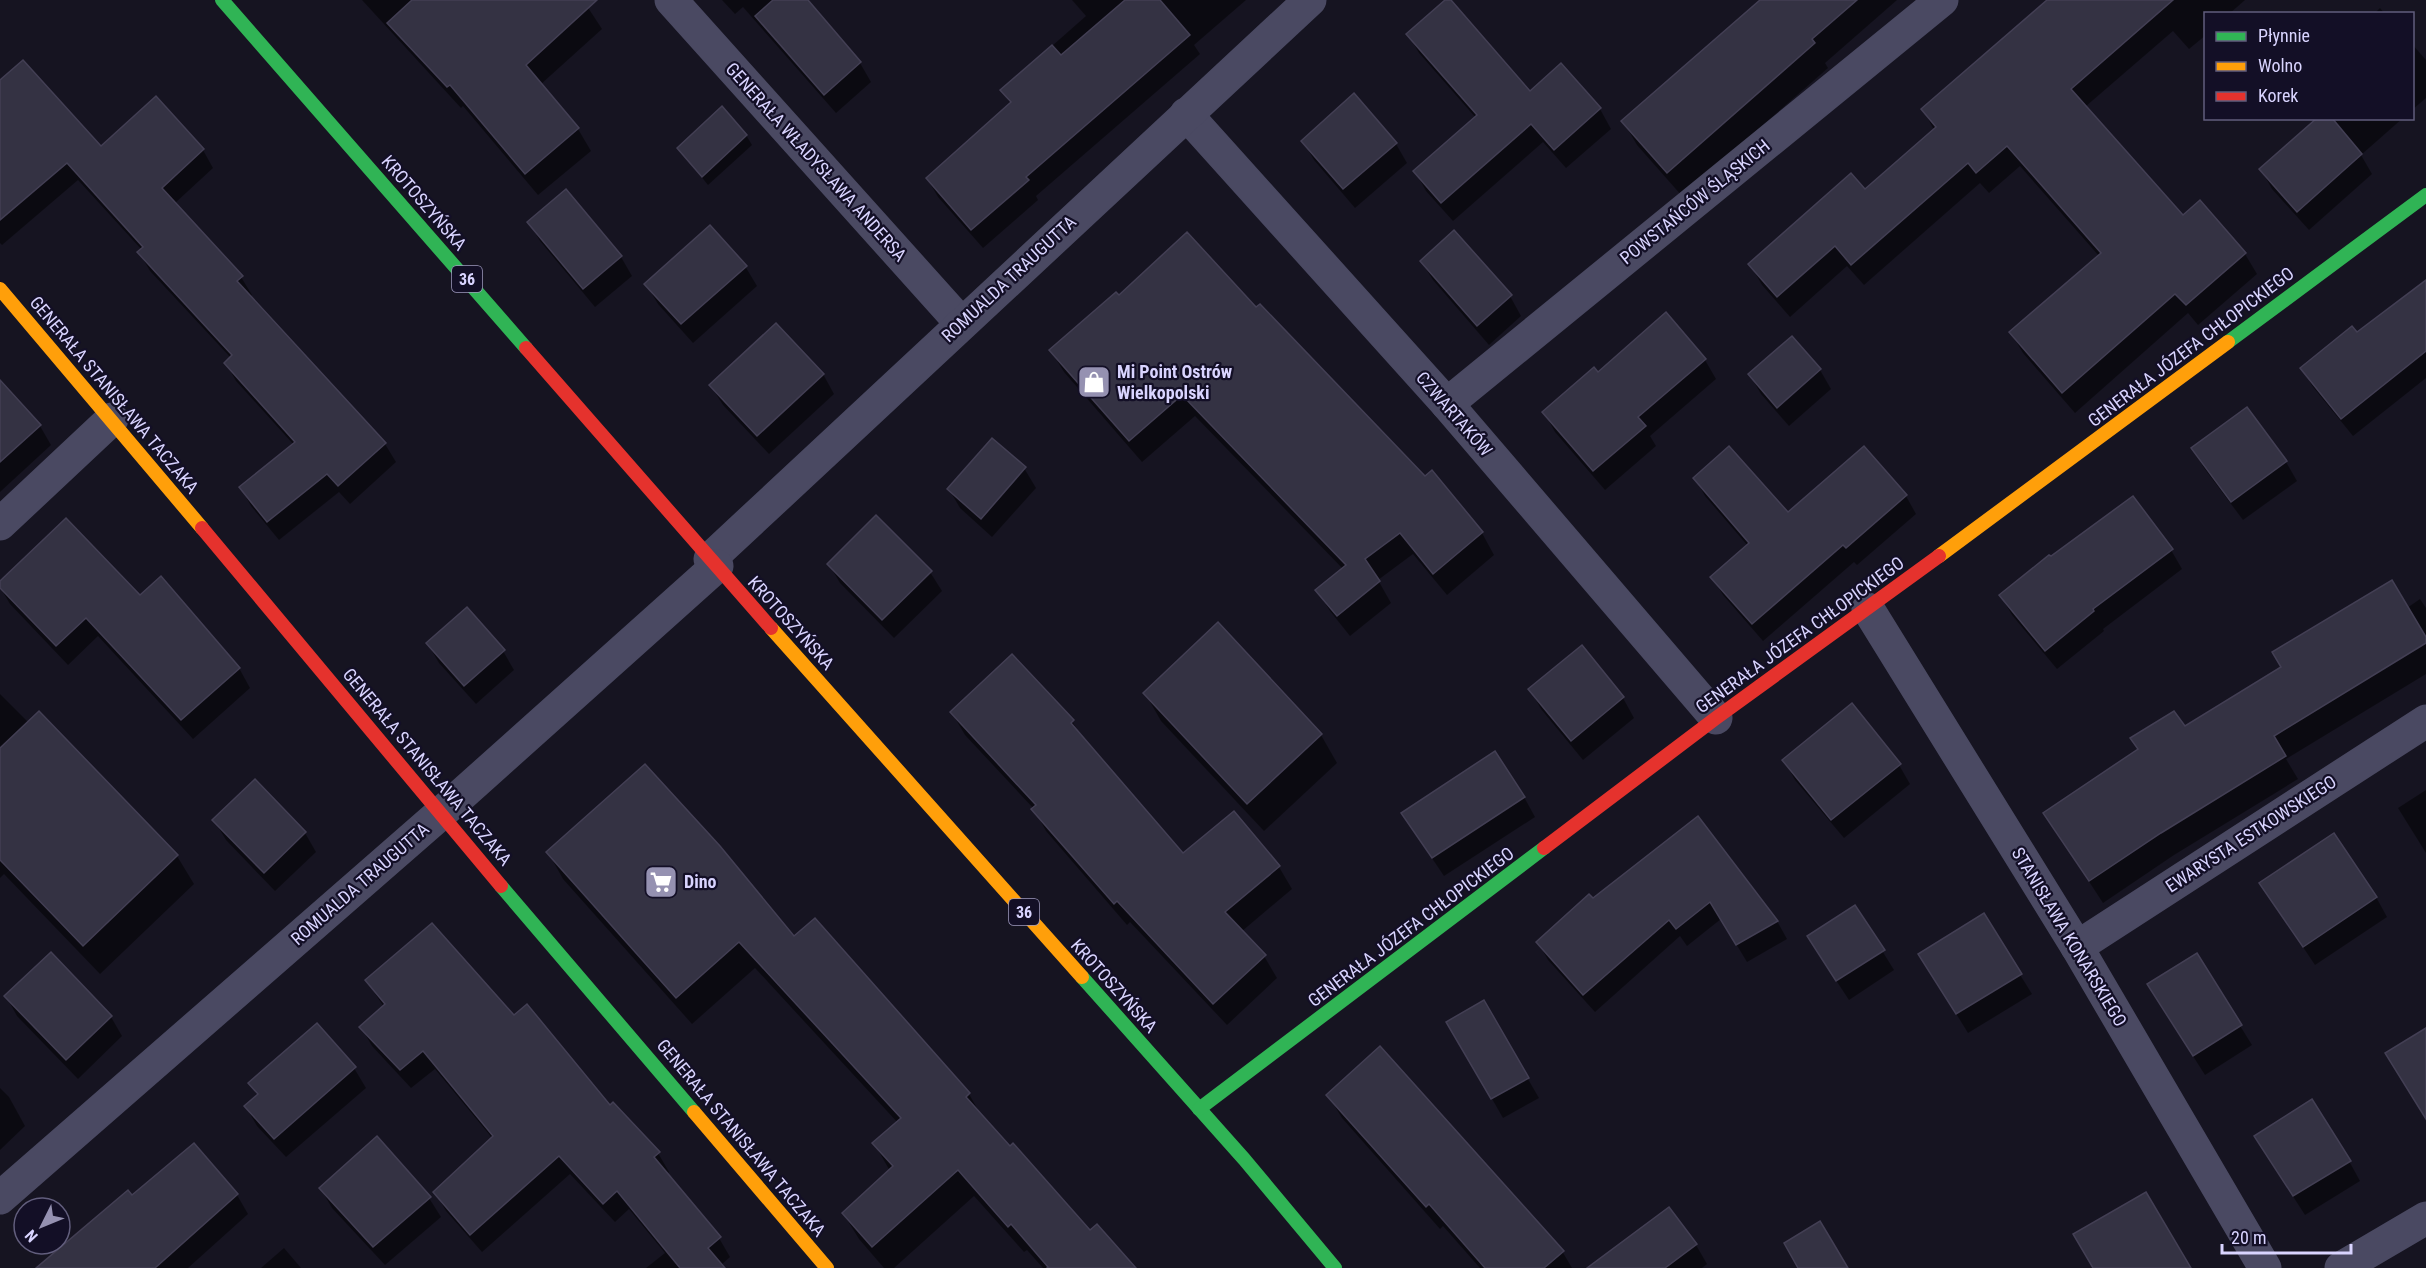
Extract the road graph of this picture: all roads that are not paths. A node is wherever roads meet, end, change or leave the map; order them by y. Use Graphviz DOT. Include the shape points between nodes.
graph roads {
  1 [pos="222,0"];
  2 [pos="671,0"];
  3 [pos="1310,0"];
  4 [pos="1942,0"];
  5 [pos="1186,114"];
  6 [pos="2426,195"];
  7 [pos="0,288"];
  8 [pos="961,323"];
  9 [pos="1447,404"];
  10 [pos="112,419"];
  11 [pos="0,524"];
  12 [pos="713,562"];
  13 [pos="1868,609"];
  14 [pos="1716,718"];
  15 [pos="2426,721"];
  16 [pos="440,814"];
  17 [pos="2077,947"];
  18 [pos="1199,1109"];
  19 [pos="0,1198"];
  20 [pos="2426,1218"];
  21 [pos="827,1268"];
  22 [pos="1335,1268"];
  23 [pos="2265,1268"];
  24 [pos="2341,1268"];
  1 -- 12 [label="street, KROTOSZYŃSKA / 36"];
  2 -- 8 [label="street, GENERAŁA WŁADYSŁAWA ANDERSA"];
  3 -- 5 [label="street, ROMUALDA TRAUGUTTA"];
  4 -- 9 [label="street, POWSTAŃCÓW ŚLĄSKICH"];
  5 -- 8 [label="street, ROMUALDA TRAUGUTTA"];
  5 -- 9 [label="street, CZWARTAKÓW"];
  6 -- 13 [label="street, GENERAŁA JÓZEFA CHŁOPICKIEGO"];
  7 -- 10 [label="street, GENERAŁA STANISŁAWA TACZAKA"];
  8 -- 12 [label="street, ROMUALDA TRAUGUTTA"];
  9 -- 14 [label="street, CZWARTAKÓW"];
  10 -- 11 [label="street"];
  10 -- 16 [label="street, GENERAŁA STANISŁAWA TACZAKA"];
  12 -- 16 [label="street, ROMUALDA TRAUGUTTA"];
  12 -- 18 [label="street, KROTOSZYŃSKA / 36"];
  13 -- 14 [label="street, GENERAŁA JÓZEFA CHŁOPICKIEGO"];
  13 -- 17 [label="street, STANISŁAWA KONARSKIEGO"];
  14 -- 18 [label="street, GENERAŁA JÓZEFA CHŁOPICKIEGO"];
  15 -- 17 [label="street, EWARYSTA ESTKOWSKIEGO"];
  16 -- 19 [label="street, ROMUALDA TRAUGUTTA"];
  16 -- 21 [label="street, GENERAŁA STANISŁAWA TACZAKA"];
  17 -- 23 [label="street, STANISŁAWA KONARSKIEGO"];
  18 -- 22 [label="street, KROTOSZYŃSKA / 36"];
  20 -- 24 [label="street"];
}
